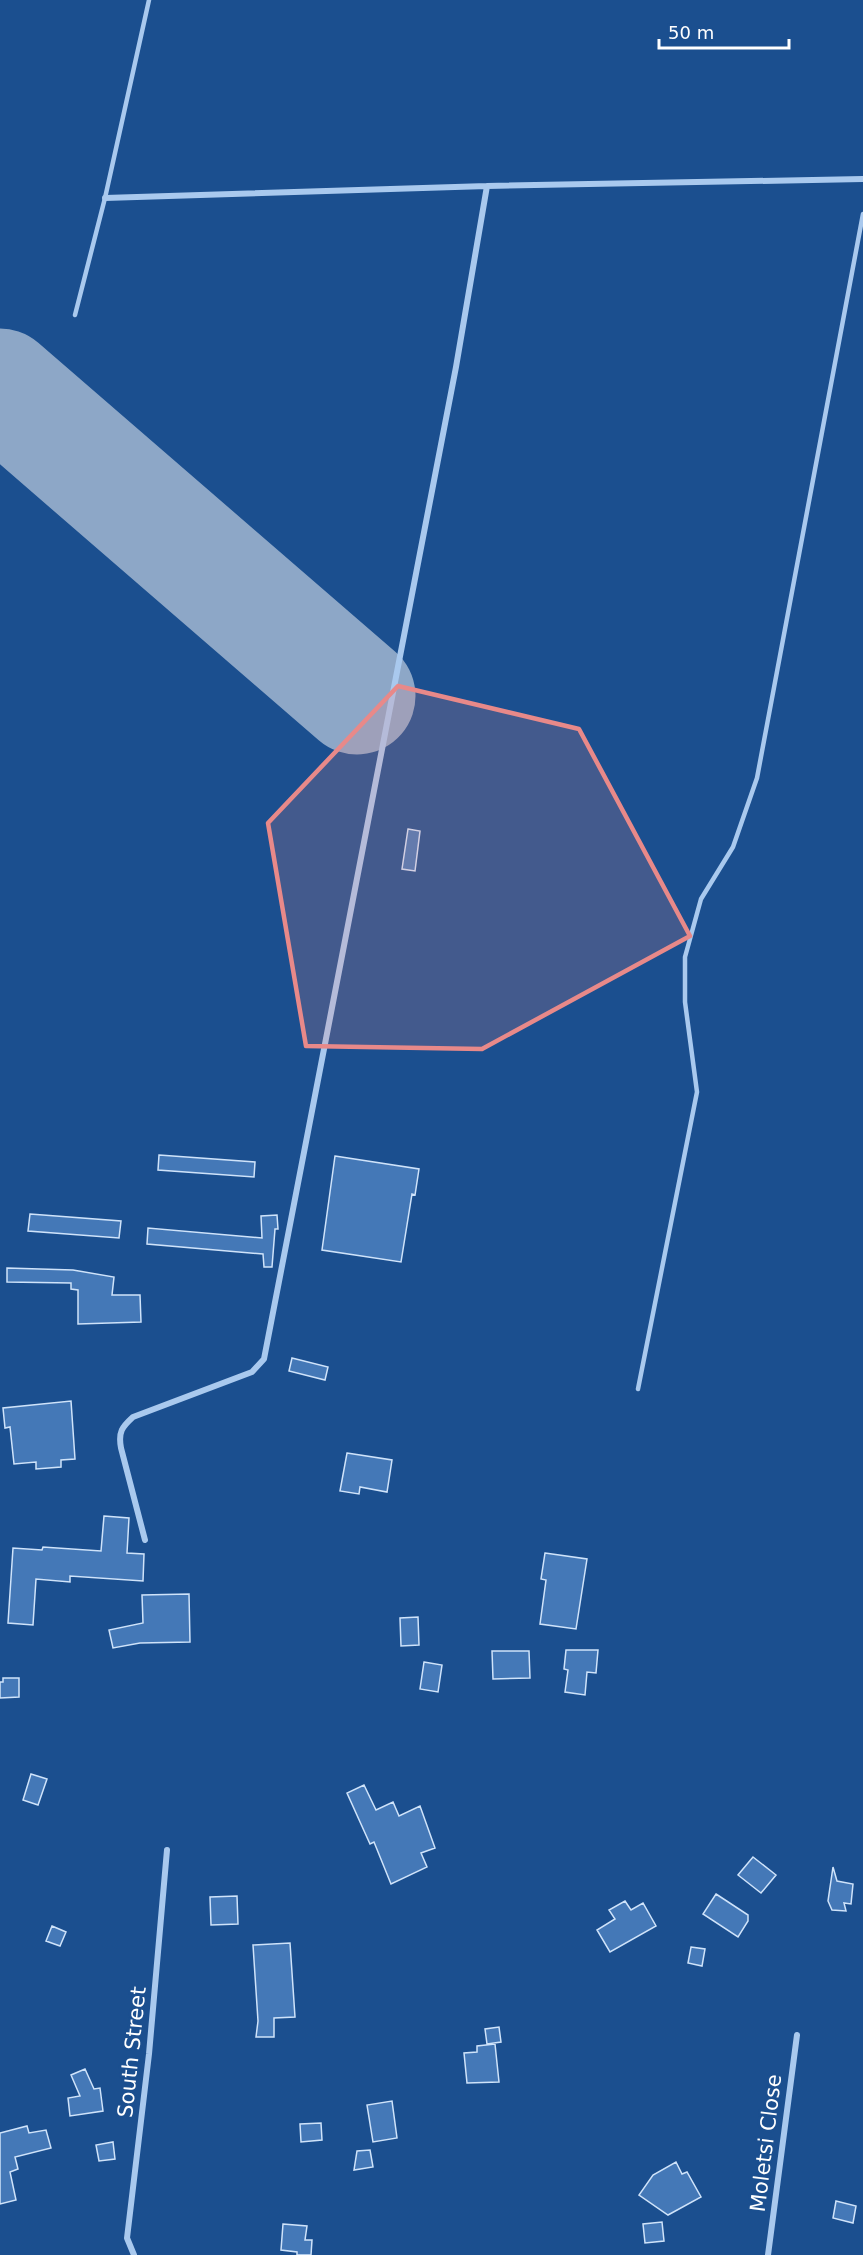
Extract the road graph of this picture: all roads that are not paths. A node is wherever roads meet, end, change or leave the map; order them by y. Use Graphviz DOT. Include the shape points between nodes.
graph roads {
  1 [pos="149,0"];
  2 [pos="863,179"];
  3 [pos="487,186"];
  4 [pos="105,198"];
  5 [pos="863,214"];
  6 [pos="75,315"];
  7 [pos="638,1389"];
  8 [pos="145,1540"];
  9 [pos="167,1850"];
  10 [pos="797,2035"];
  11 [pos="134,2255"];
  12 [pos="768,2255"];
  1 -- 4 [label="lane"];
  2 -- 3 [label="street"];
  3 -- 4 [label="street"];
  3 -- 8 [label="street" via="456,367 264,1359 252,1372 133,1417 121,1428 121,1448"];
  4 -- 6 [label="lane"];
  5 -- 7 [label="lane" via="757,778 733,847 701,899 685,957 685,1002 697,1092"];
  9 -- 11 [label="street, South Street" via="128,2238"];
  10 -- 12 [label="street, Moletsi Close"];
}
